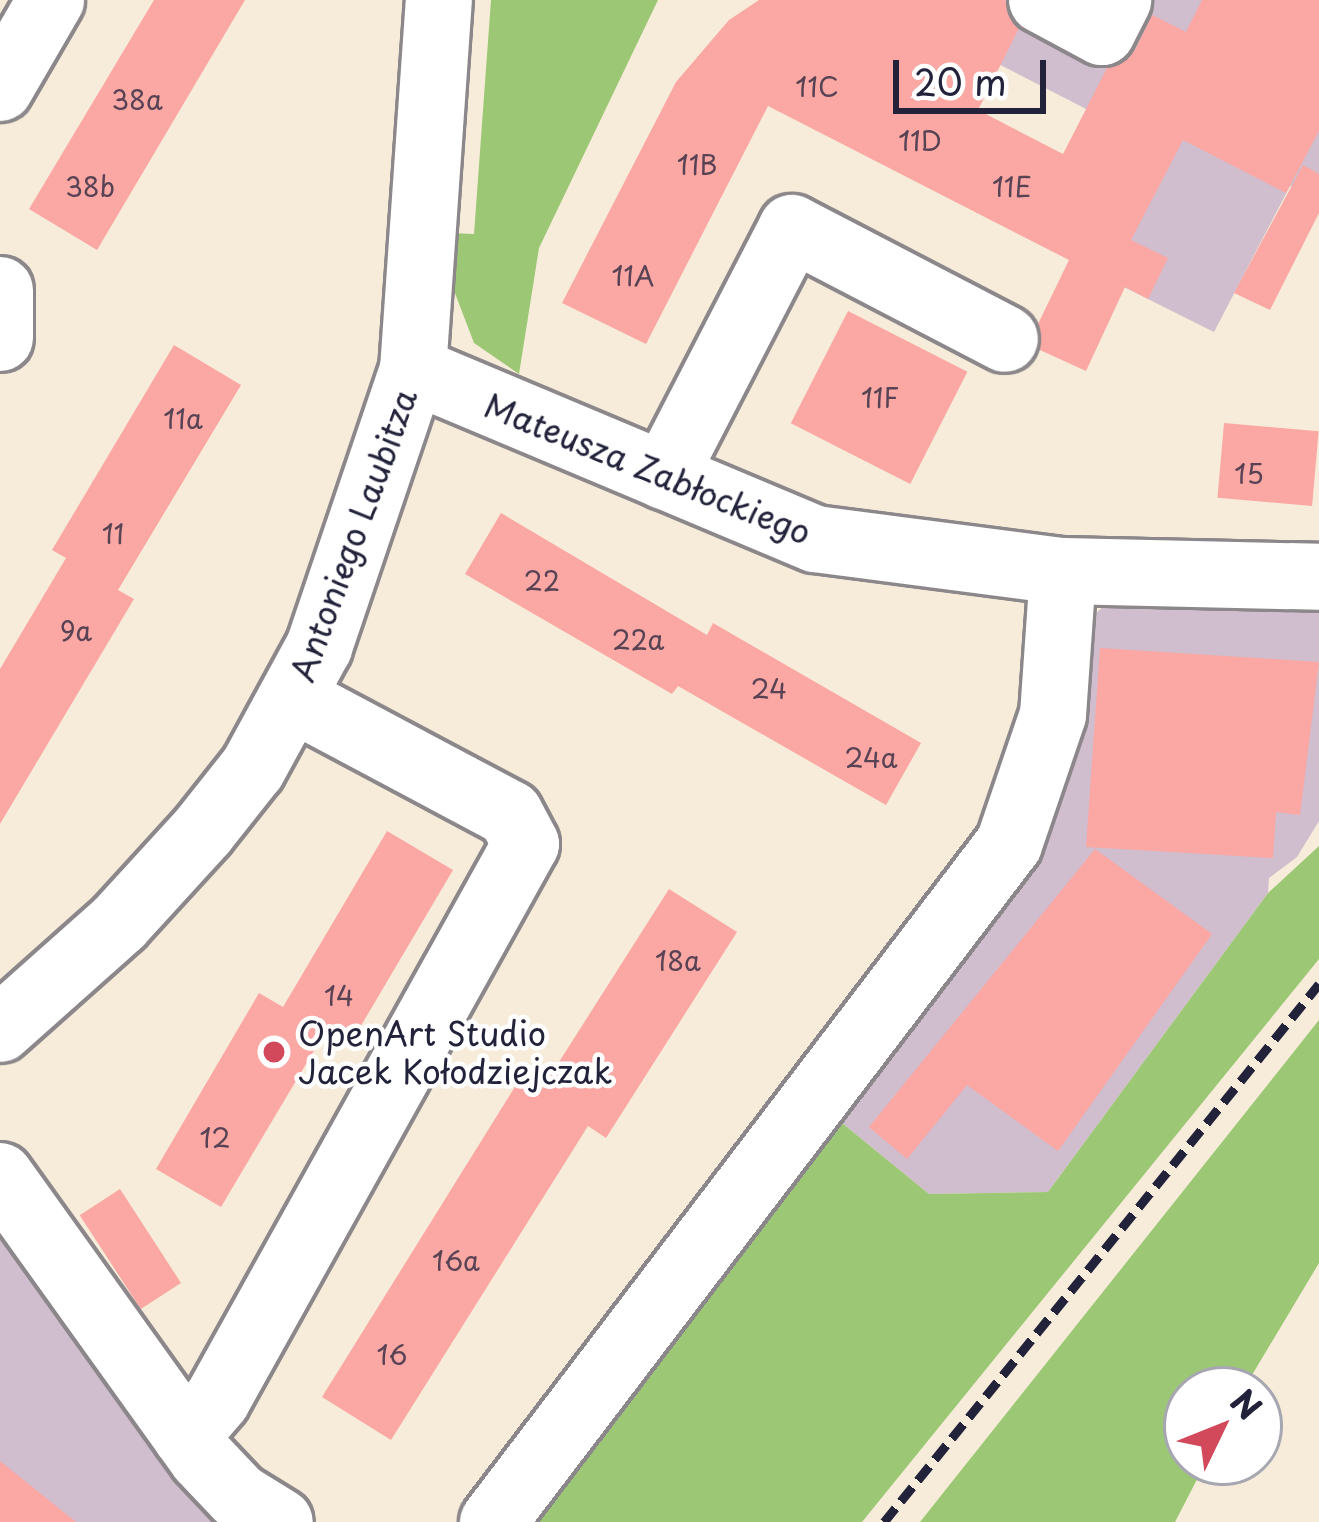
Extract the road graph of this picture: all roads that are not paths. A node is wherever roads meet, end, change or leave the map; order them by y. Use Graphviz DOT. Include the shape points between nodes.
graph roads {
  1 [pos="51,0"];
  2 [pos="439,0"];
  3 [pos="1042,0"];
  4 [pos="1118,0"];
  5 [pos="0,88"];
  6 [pos="0,290"];
  7 [pos="0,338"];
  8 [pos="1006,339"];
  9 [pos="412,370"];
  10 [pos="664,476"];
  11 [pos="1064,572"];
  12 [pos="1319,577"];
  13 [pos="294,699"];
  14 [pos="0,1029"];
  15 [pos="0,1176"];
  16 [pos="186,1436"];
  17 [pos="280,1522"];
  18 [pos="494,1522"];
  1 -- 5 [label="street"];
  2 -- 9 [label="street, Antoniego Laubitza"];
  3 -- 4 [label="street" via="1102,32"];
  6 -- 7 [label="street"];
  8 -- 10 [label="street" via="792,228"];
  9 -- 10 [label="street, Mateusza Zabłockiego"];
  9 -- 13 [label="street, Antoniego Laubitza"];
  10 -- 11 [label="street, Mateusza Zabłockiego" via="815,539"];
  11 -- 12 [label="street, Mateusza Zabłockiego"];
  11 -- 18 [label="street" via="1053,715 1009,844"];
  13 -- 14 [label="street, Antoniego Laubitza" via="253,768 189,847 119,923"];
  13 -- 16 [label="street" via="509,814 526,844 217,1400"];
  15 -- 16 [label="street"];
  16 -- 17 [label="street" via="238,1496"];
}
